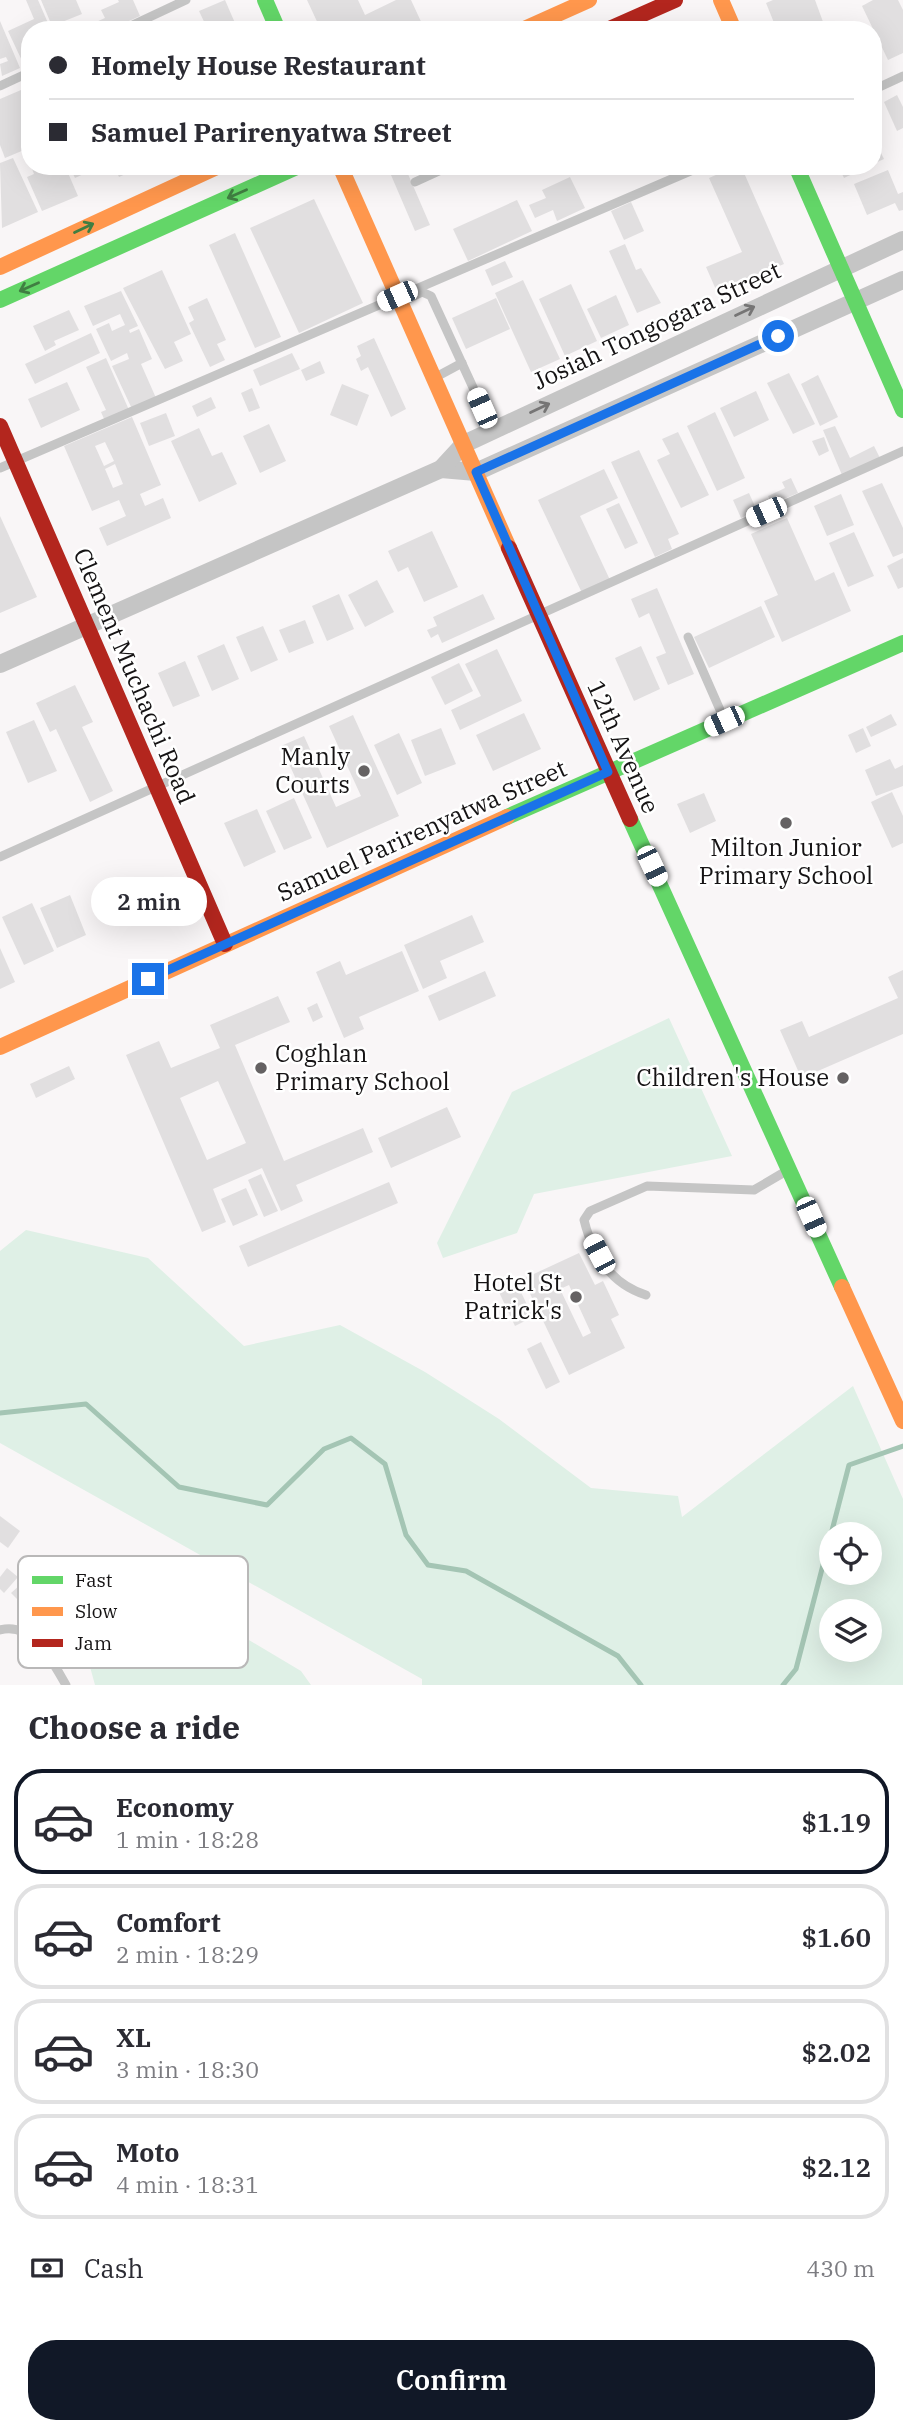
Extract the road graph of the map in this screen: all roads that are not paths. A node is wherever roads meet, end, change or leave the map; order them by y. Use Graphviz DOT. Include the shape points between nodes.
graph roads {
  1 [pos="186,0"];
  2 [pos="265,0"];
  3 [pos="589,0"];
  4 [pos="675,0"];
  5 [pos="721,0"];
  6 [pos="141,21"];
  7 [pos="274,21"];
  8 [pos="542,21"];
  9 [pos="627,21"];
  10 [pos="730,21"];
  11 [pos="21,76"];
  12 [pos="903,76"];
  13 [pos="0,86"];
  14 [pos="882,86"];
  15 [pos="199,175"];
  16 [pos="279,175"];
  17 [pos="344,175"];
  18 [pos="430,175"];
  19 [pos="681,175"];
  20 [pos="800,175"];
  21 [pos="415,182"];
  22 [pos="903,240"];
  23 [pos="0,267"];
  24 [pos="840,267"];
  25 [pos="903,280"];
  26 [pos="399,299"];
  27 [pos="0,300"];
  28 [pos="855,301"];
  29 [pos="462,363"];
  30 [pos="434,378"];
  31 [pos="903,410"];
  32 [pos="0,426"];
  33 [pos="493,430"];
  34 [pos="464,444"];
  35 [pos="903,451"];
  36 [pos="15,461"];
  37 [pos="0,468"];
  38 [pos="441,469"];
  39 [pos="476,472"];
  40 [pos="540,613"];
  41 [pos="87,624"];
  42 [pos="688,637"];
  43 [pos="903,643"];
  44 [pos="0,664"];
  45 [pos="724,721"];
  46 [pos="608,772"];
  47 [pos="156,785"];
  48 [pos="0,857"];
  49 [pos="225,944"];
  50 [pos="0,1047"];
  51 [pos="790,1169"];
  52 [pos="646,1295"];
  53 [pos="900,1414"];
  54 [pos="0,1630"];
  55 [pos="18,1631"];
  56 [pos="56,1668"];
  57 [pos="66,1685"];
  1 -- 6 [label="lane"];
  2 -- 7 [label="main road"];
  3 -- 8 [label="main road"];
  4 -- 9 [label="main road"];
  5 -- 10 [label="main road"];
  11 -- 13 [label="lane"];
  12 -- 14 [label="lane"];
  23 -- 15 [label="main road, one-way"];
  16 -- 27 [label="main road, one-way"];
  17 -- 26 [label="main road, 12th Avenue"];
  18 -- 21 [label="lane"];
  19 -- 26 [label="lane"];
  20 -- 24 [label="main road"];
  22 -- 24 [label="street, Josiah Tongogara Street"];
  24 -- 28 [label="main road"];
  33 -- 24 [label="street, Josiah Tongogara Street, one-way"];
  25 -- 28 [label="street, Josiah Tongogara Street"];
  26 -- 29 [label="lane" via="422,292 431,296"];
  26 -- 30 [label="main road, 12th Avenue"];
  26 -- 36 [label="lane"];
  28 -- 31 [label="main road"];
  28 -- 39 [label="street, Josiah Tongogara Street"];
  29 -- 30 [label="lane"];
  29 -- 33 [label="lane"];
  30 -- 34 [label="main road, 12th Avenue"];
  32 -- 36 [label="main road, Clement Muchachi Road"];
  33 -- 34 [label="street, Josiah Tongogara Street"];
  34 -- 38 [label="street, Josiah Tongogara Street"];
  34 -- 39 [label="main road, 12th Avenue"];
  35 -- 40 [label="lane"];
  36 -- 37 [label="lane"];
  36 -- 41 [label="main road, Clement Muchachi Road"];
  38 -- 39 [label="street, Josiah Tongogara Street"];
  38 -- 41 [label="street, Josiah Tongogara Street"];
  39 -- 40 [label="main road, 12th Avenue"];
  40 -- 46 [label="main road, 12th Avenue"];
  40 -- 47 [label="lane"];
  41 -- 44 [label="street, Josiah Tongogara Street"];
  41 -- 47 [label="main road, Clement Muchachi Road"];
  42 -- 45 [label="lane"];
  43 -- 45 [label="main road, Samuel Parirenyatwa Street"];
  45 -- 46 [label="main road, Samuel Parirenyatwa Street"];
  46 -- 49 [label="main road, Samuel Parirenyatwa Street"];
  46 -- 51 [label="main road, 12th Avenue"];
  47 -- 48 [label="lane"];
  47 -- 49 [label="main road, Clement Muchachi Road"];
  49 -- 50 [label="main road, Samuel Parirenyatwa Street"];
  51 -- 52 [label="lane" via="754,1190 647,1186 590,1211 584,1220 586,1231 611,1277 628,1290"];
  51 -- 53 [label="main road, 12th Avenue"];
  54 -- 55 [label="lane"];
  56 -- 57 [label="lane"];
}
